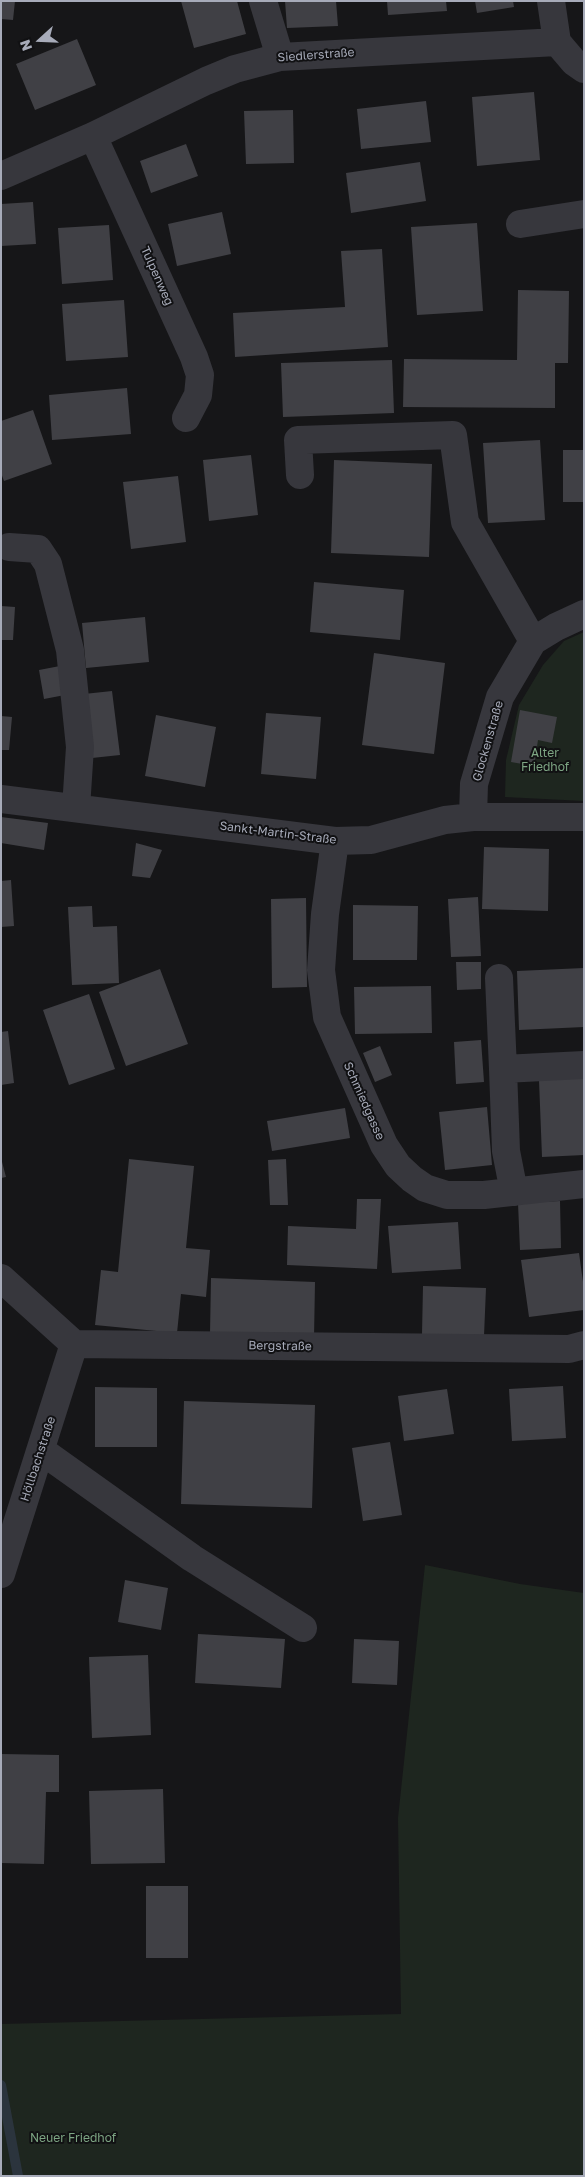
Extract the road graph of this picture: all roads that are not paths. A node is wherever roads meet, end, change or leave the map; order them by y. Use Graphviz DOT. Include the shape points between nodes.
graph roads {
  1 [pos="263,1"];
  2 [pos="551,1"];
  3 [pos="557,42"];
  4 [pos="280,56"];
  5 [pos="584,69"];
  6 [pos="93,136"];
  7 [pos="1,176"];
  8 [pos="584,214"];
  9 [pos="520,224"];
  10 [pos="186,418"];
  11 [pos="300,475"];
  12 [pos="9,547"];
  13 [pos="584,614"];
  14 [pos="532,641"];
  15 [pos="1,799"];
  16 [pos="76,808"];
  17 [pos="473,817"];
  18 [pos="584,817"];
  19 [pos="334,841"];
  20 [pos="499,978"];
  21 [pos="584,1066"];
  22 [pos="503,1068"];
  23 [pos="584,1184"];
  24 [pos="514,1192"];
  25 [pos="1,1278"];
  26 [pos="74,1344"];
  27 [pos="584,1345"];
  28 [pos="42,1451"];
  29 [pos="1,1574"];
  30 [pos="303,1628"];
  1 -- 4 [label="street"];
  2 -- 3 [label="street"];
  3 -- 4 [label="street, Siedlerstraße"];
  3 -- 5 [label="street"];
  4 -- 6 [label="street, Siedlerstraße" via="206,81"];
  6 -- 7 [label="street, Siedlerstraße"];
  6 -- 10 [label="street, Tulpenweg" via="200,375 198,395"];
  8 -- 9 [label="street"];
  11 -- 14 [label="street" via="298,440 453,435 465,522"];
  12 -- 16 [label="street" via="38,549 48,564 70,650 80,747"];
  13 -- 14 [label="street, Glockenstraße"];
  14 -- 17 [label="street, Glockenstraße" via="500,697 474,784"];
  15 -- 16 [label="street, Sankt-Martin-Straße"];
  16 -- 19 [label="street, Sankt-Martin-Straße"];
  17 -- 18 [label="street, Sankt-Martin-Straße"];
  17 -- 19 [label="street, Sankt-Martin-Straße" via="445,820 371,840"];
  19 -- 24 [label="street, Schmiedgasse" via="323,933 323,997 327,1017 384,1145 412,1180 447,1196"];
  20 -- 22 [label="street"];
  21 -- 22 [label="street"];
  22 -- 24 [label="street" via="506,1151"];
  23 -- 24 [label="street, Schmiedgasse"];
  25 -- 26 [label="street"];
  26 -- 27 [label="street, Bergstraße" via="560,1348"];
  26 -- 28 [label="street, Höllbachstraße"];
  28 -- 29 [label="street, Höllbachstraße"];
  28 -- 30 [label="street" via="192,1558"];
}
